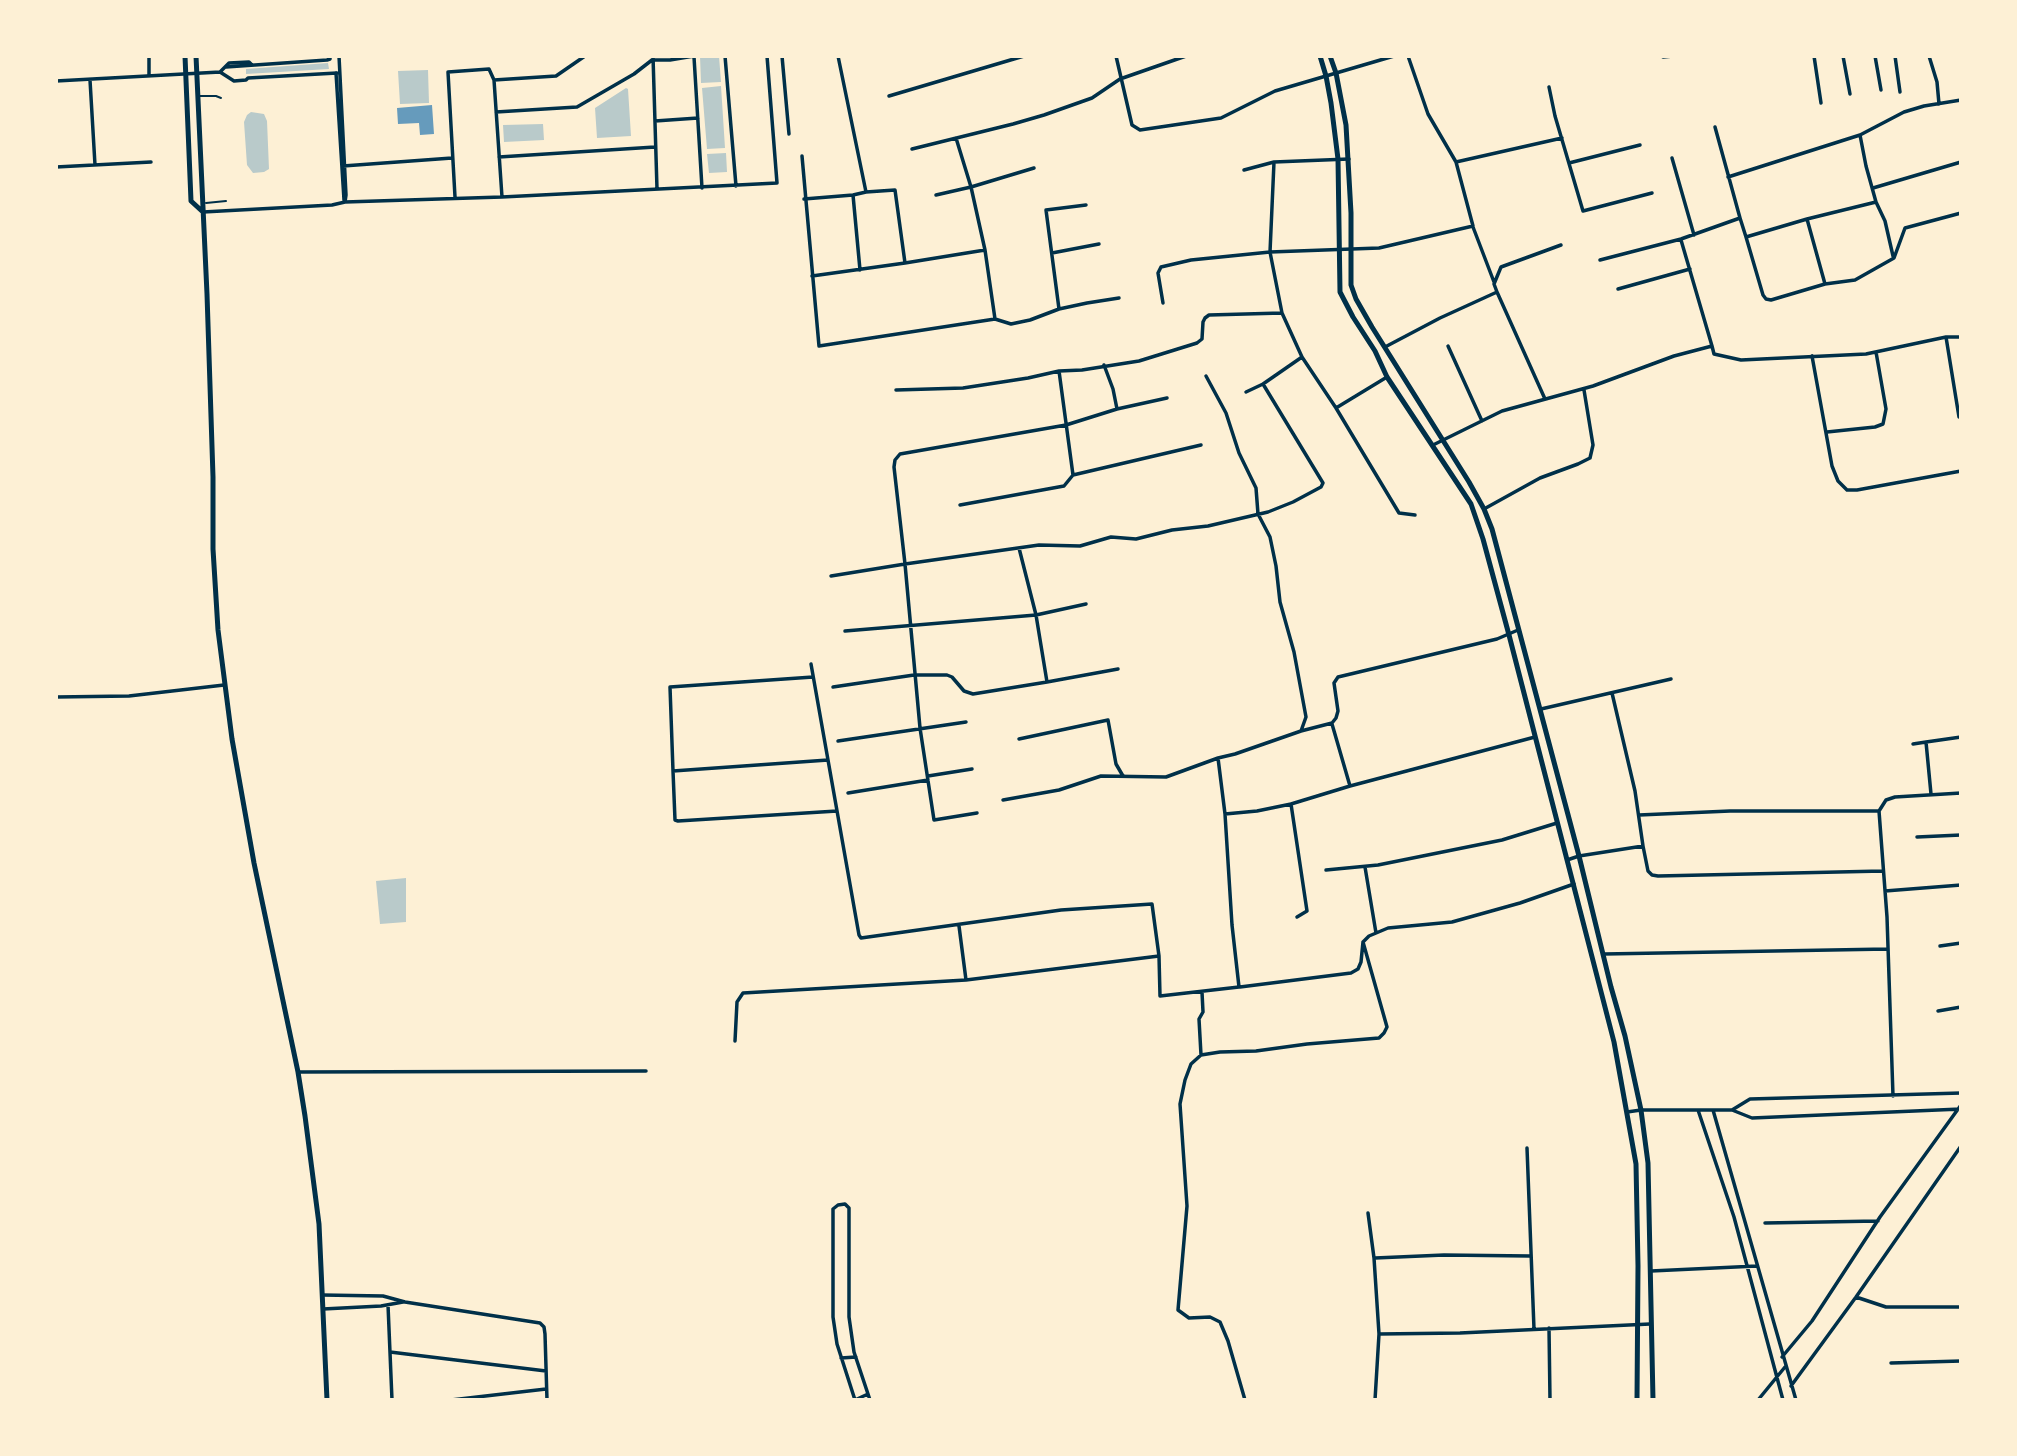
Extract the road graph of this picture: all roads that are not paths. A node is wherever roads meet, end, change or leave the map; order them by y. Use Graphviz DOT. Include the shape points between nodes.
graph roads {
  1 [pos="149,56"];
  2 [pos="185,56"];
  3 [pos="196,56"];
  4 [pos="338,56"];
  5 [pos="586,56"];
  6 [pos="694,56"];
  7 [pos="725,56"];
  8 [pos="767,56"];
  9 [pos="782,56"];
  10 [pos="838,56"];
  11 [pos="1024,56"];
  12 [pos="1116,56"];
  13 [pos="1186,56"];
  14 [pos="1320,56"];
  15 [pos="1330,56"];
  16 [pos="1394,56"];
  17 [pos="1408,56"];
  18 [pos="1663,56"];
  19 [pos="1673,56"];
  20 [pos="1814,56"];
  21 [pos="1843,56"];
  22 [pos="1875,56"];
  23 [pos="1895,56"];
  24 [pos="1928,56"];
  25 [pos="330,57"];
  26 [pos="652,58"];
  27 [pos="220,72"];
  28 [pos="337,73"];
  29 [pos="1336,73"];
  30 [pos="186,74"];
  31 [pos="197,74"];
  32 [pos="149,76"];
  33 [pos="1326,76"];
  34 [pos="89,79"];
  35 [pos="1120,79"];
  36 [pos="494,80"];
  37 [pos="56,81"];
  38 [pos="1549,87"];
  39 [pos="1881,90"];
  40 [pos="1900,92"];
  41 [pos="1850,94"];
  42 [pos="198,96"];
  43 [pos="889,96"];
  44 [pos="221,99"];
  45 [pos="1961,100"];
  46 [pos="1821,103"];
  47 [pos="1939,104"];
  48 [pos="496,112"];
  49 [pos="698,118"];
  50 [pos="655,121"];
  51 [pos="1715,127"];
  52 [pos="789,134"];
  53 [pos="1860,135"];
  54 [pos="956,138"];
  55 [pos="1562,138"];
  56 [pos="1640,145"];
  57 [pos="655,148"];
  58 [pos="912,149"];
  59 [pos="802,156"];
  60 [pos="499,157"];
  61 [pos="452,158"];
  62 [pos="1672,158"];
  63 [pos="1338,159"];
  64 [pos="1349,159"];
  65 [pos="151,162"];
  66 [pos="1275,162"];
  67 [pos="1456,162"];
  68 [pos="1961,162"];
  69 [pos="1569,163"];
  70 [pos="95,165"];
  71 [pos="343,166"];
  72 [pos="56,167"];
  73 [pos="1034,168"];
  74 [pos="1244,170"];
  75 [pos="1728,177"];
  76 [pos="736,186"];
  77 [pos="971,187"];
  78 [pos="702,188"];
  79 [pos="1874,188"];
  80 [pos="657,189"];
  81 [pos="866,192"];
  82 [pos="1652,192"];
  83 [pos="853,195"];
  84 [pos="936,195"];
  85 [pos="455,197"];
  86 [pos="502,197"];
  87 [pos="804,199"];
  88 [pos="226,201"];
  89 [pos="345,201"];
  90 [pos="1876,202"];
  91 [pos="203,203"];
  92 [pos="1086,205"];
  93 [pos="203,212"];
  94 [pos="1961,213"];
  95 [pos="1740,218"];
  96 [pos="1807,219"];
  97 [pos="1474,226"];
  98 [pos="1694,235"];
  99 [pos="1746,237"];
  100 [pos="1681,239"];
  101 [pos="1099,244"];
  102 [pos="1560,245"];
  103 [pos="1350,249"];
  104 [pos="985,250"];
  105 [pos="1339,250"];
  106 [pos="1270,252"];
  107 [pos="1052,253"];
  108 [pos="1894,258"];
  109 [pos="1601,260"];
  110 [pos="905,263"];
  111 [pos="1691,269"];
  112 [pos="860,270"];
  113 [pos="812,276"];
  114 [pos="1494,284"];
  115 [pos="1825,284"];
  116 [pos="1618,289"];
  117 [pos="1497,292"];
  118 [pos="1119,298"];
  119 [pos="1163,303"];
  120 [pos="1059,309"];
  121 [pos="1282,313"];
  122 [pos="995,319"];
  123 [pos="1946,337"];
  124 [pos="1961,337"];
  125 [pos="1448,346"];
  126 [pos="1712,346"];
  127 [pos="1385,347"];
  128 [pos="1876,352"];
  129 [pos="1812,356"];
  130 [pos="1302,357"];
  131 [pos="1104,365"];
  132 [pos="1059,371"];
  133 [pos="1206,376"];
  134 [pos="1387,377"];
  135 [pos="1263,384"];
  136 [pos="1583,389"];
  137 [pos="896,390"];
  138 [pos="1246,393"];
  139 [pos="1167,398"];
  140 [pos="1545,400"];
  141 [pos="1336,408"];
  142 [pos="1117,409"];
  143 [pos="1959,417"];
  144 [pos="1482,421"];
  145 [pos="1066,425"];
  146 [pos="1827,432"];
  147 [pos="1443,440"];
  148 [pos="1201,445"];
  149 [pos="1433,445"];
  150 [pos="1961,471"];
  151 [pos="1073,475"];
  152 [pos="960,505"];
  153 [pos="1484,509"];
  154 [pos="1258,514"];
  155 [pos="1415,514"];
  156 [pos="1019,548"];
  157 [pos="905,564"];
  158 [pos="831,576"];
  159 [pos="1086,604"];
  160 [pos="1036,615"];
  161 [pos="910,626"];
  162 [pos="1520,629"];
  163 [pos="845,631"];
  164 [pos="1509,635"];
  165 [pos="811,664"];
  166 [pos="1118,669"];
  167 [pos="914,675"];
  168 [pos="813,677"];
  169 [pos="1671,679"];
  170 [pos="1047,682"];
  171 [pos="225,685"];
  172 [pos="833,687"];
  173 [pos="1612,693"];
  174 [pos="56,697"];
  175 [pos="1541,709"];
  176 [pos="966,722"];
  177 [pos="1332,723"];
  178 [pos="920,728"];
  179 [pos="1301,731"];
  180 [pos="1535,737"];
  181 [pos="1961,737"];
  182 [pos="1019,739"];
  183 [pos="838,741"];
  184 [pos="1926,742"];
  185 [pos="1913,744"];
  186 [pos="1218,758"];
  187 [pos="828,760"];
  188 [pos="972,769"];
  189 [pos="673,771"];
  190 [pos="1123,776"];
  191 [pos="928,778"];
  192 [pos="1350,786"];
  193 [pos="848,793"];
  194 [pos="1961,793"];
  195 [pos="1931,794"];
  196 [pos="1003,800"];
  197 [pos="1291,804"];
  198 [pos="837,811"];
  199 [pos="1879,811"];
  200 [pos="976,813"];
  201 [pos="1225,814"];
  202 [pos="1639,815"];
  203 [pos="1557,823"];
  204 [pos="1961,835"];
  205 [pos="1917,837"];
  206 [pos="1643,846"];
  207 [pos="1580,856"];
  208 [pos="1567,860"];
  209 [pos="1365,867"];
  210 [pos="1325,870"];
  211 [pos="1883,871"];
  212 [pos="1574,884"];
  213 [pos="1961,885"];
  214 [pos="1885,891"];
  215 [pos="1297,917"];
  216 [pos="959,926"];
  217 [pos="1376,933"];
  218 [pos="1363,942"];
  219 [pos="1961,943"];
  220 [pos="1940,946"];
  221 [pos="1888,949"];
  222 [pos="1604,954"];
  223 [pos="1159,956"];
  224 [pos="966,980"];
  225 [pos="1239,987"];
  226 [pos="1202,992"];
  227 [pos="1961,1007"];
  228 [pos="1938,1011"];
  229 [pos="734,1041"];
  230 [pos="1201,1055"];
  231 [pos="646,1071"];
  232 [pos="298,1072"];
  233 [pos="1961,1093"];
  234 [pos="1893,1096"];
  235 [pos="1960,1108"];
  236 [pos="1641,1110"];
  237 [pos="1698,1110"];
  238 [pos="1713,1110"];
  239 [pos="1732,1110"];
  240 [pos="1627,1112"];
  241 [pos="1961,1146"];
  242 [pos="1527,1148"];
  243 [pos="1368,1213"];
  244 [pos="1878,1221"];
  245 [pos="1765,1223"];
  246 [pos="1530,1256"];
  247 [pos="1374,1258"];
  248 [pos="1746,1266"];
  249 [pos="1757,1266"];
  250 [pos="1649,1271"];
  251 [pos="322,1295"];
  252 [pos="1856,1297"];
  253 [pos="405,1301"];
  254 [pos="388,1305"];
  255 [pos="1961,1307"];
  256 [pos="323,1309"];
  257 [pos="1638,1324"];
  258 [pos="1650,1324"];
  259 [pos="1549,1328"];
  260 [pos="1534,1329"];
  261 [pos="1379,1334"];
  262 [pos="390,1352"];
  263 [pos="856,1357"];
  264 [pos="1782,1357"];
  265 [pos="841,1358"];
  266 [pos="1961,1361"];
  267 [pos="1891,1363"];
  268 [pos="1785,1367"];
  269 [pos="546,1371"];
  270 [pos="1777,1377"];
  271 [pos="1791,1386"];
  272 [pos="547,1389"];
  273 [pos="868,1394"];
  274 [pos="327,1400"];
  275 [pos="392,1400"];
  276 [pos="451,1400"];
  277 [pos="547,1400"];
  278 [pos="855,1400"];
  279 [pos="870,1400"];
  280 [pos="1245,1400"];
  281 [pos="1375,1400"];
  282 [pos="1550,1400"];
  283 [pos="1637,1400"];
  284 [pos="1653,1400"];
  285 [pos="1758,1400"];
  286 [pos="1783,1400"];
  287 [pos="1796,1400"];
  1 -- 32 [label="street"];
  2 -- 30 [label="street"];
  3 -- 31 [label="street"];
  4 -- 28 [label="street"];
  5 -- 36 [label="street" via="556,76"];
  6 -- 26 [label="street"];
  6 -- 49 [label="street"];
  7 -- 76 [label="street"];
  8 -- 76 [label="street" via="777,183"];
  9 -- 52 [label="street"];
  10 -- 81 [label="street"];
  11 -- 43 [label="street"];
  12 -- 35 [label="street"];
  13 -- 35 [label="street"];
  14 -- 33 [label="street"];
  15 -- 29 [label="street"];
  16 -- 29 [label="street"];
  17 -- 67 [label="street" via="1428,114"];
  18 -- 19 [label="street"];
  20 -- 46 [label="street"];
  21 -- 41 [label="street"];
  22 -- 39 [label="street"];
  23 -- 40 [label="street"];
  24 -- 47 [label="street"];
  25 -- 27 [label="street" via="226,67"];
  26 -- 48 [label="street" via="634,74 577,107"];
  26 -- 50 [label="street"];
  27 -- 28 [label="street" via="232,79"];
  27 -- 31 [label="street"];
  28 -- 71 [label="street"];
  29 -- 33 [label="street"];
  29 -- 64 [label="street"];
  30 -- 31 [label="street"];
  30 -- 32 [label="street"];
  30 -- 93 [label="street" via="191,201"];
  31 -- 42 [label="street"];
  32 -- 34 [label="street"];
  33 -- 35 [label="street" via="1275,91 1221,118 1140,130 1132,125"];
  33 -- 63 [label="street"];
  34 -- 37 [label="street"];
  34 -- 70 [label="street"];
  35 -- 54 [label="street" via="1092,98"];
  36 -- 48 [label="street"];
  36 -- 61 [label="street" via="489,69 448,72"];
  38 -- 55 [label="street"];
  42 -- 44 [label="lane"];
  42 -- 91 [label="street"];
  45 -- 47 [label="street"];
  47 -- 53 [label="street" via="1904,112"];
  48 -- 60 [label="street"];
  49 -- 50 [label="street"];
  49 -- 78 [label="street"];
  50 -- 57 [label="street"];
  51 -- 75 [label="street"];
  53 -- 75 [label="street"];
  53 -- 79 [label="street"];
  54 -- 58 [label="street"];
  54 -- 77 [label="street"];
  55 -- 67 [label="street"];
  55 -- 69 [label="street"];
  56 -- 69 [label="street"];
  57 -- 60 [label="street"];
  57 -- 80 [label="street"];
  59 -- 87 [label="street"];
  60 -- 86 [label="street"];
  61 -- 71 [label="street"];
  61 -- 85 [label="street"];
  62 -- 98 [label="street"];
  63 -- 64 [label="street"];
  63 -- 66 [label="street"];
  63 -- 105 [label="street"];
  64 -- 103 [label="street"];
  65 -- 70 [label="street"];
  66 -- 74 [label="street"];
  66 -- 106 [label="street"];
  67 -- 97 [label="street"];
  68 -- 79 [label="street"];
  69 -- 82 [label="street" via="1583,211"];
  70 -- 72 [label="street"];
  71 -- 89 [label="street"];
  73 -- 77 [label="street"];
  75 -- 95 [label="street"];
  76 -- 78 [label="street"];
  77 -- 84 [label="street"];
  77 -- 104 [label="street"];
  78 -- 80 [label="street"];
  79 -- 90 [label="street"];
  80 -- 86 [label="street"];
  81 -- 83 [label="street"];
  81 -- 110 [label="street" via="895,190"];
  83 -- 87 [label="street"];
  83 -- 112 [label="street"];
  85 -- 86 [label="street"];
  85 -- 89 [label="street"];
  87 -- 113 [label="street"];
  88 -- 91 [label="lane"];
  89 -- 93 [label="street"];
  90 -- 96 [label="street"];
  90 -- 108 [label="street"];
  91 -- 93 [label="street"];
  92 -- 107 [label="street" via="1046,210"];
  93 -- 171 [label="street" via="213,549"];
  94 -- 108 [label="street" via="1905,228"];
  95 -- 98 [label="street"];
  95 -- 99 [label="street"];
  96 -- 99 [label="street"];
  96 -- 115 [label="street"];
  97 -- 103 [label="street" via="1379,248"];
  97 -- 114 [label="street"];
  98 -- 100 [label="street"];
  99 -- 115 [label="street" via="1766,299"];
  100 -- 109 [label="street"];
  100 -- 111 [label="street"];
  101 -- 107 [label="street"];
  102 -- 114 [label="street" via="1502,267"];
  103 -- 105 [label="street"];
  103 -- 127 [label="street" via="1351,285"];
  104 -- 110 [label="street"];
  104 -- 122 [label="street"];
  105 -- 106 [label="street"];
  105 -- 134 [label="street" via="1340,292"];
  106 -- 119 [label="street" via="1161,267"];
  106 -- 121 [label="street"];
  107 -- 120 [label="street"];
  108 -- 115 [label="street" via="1855,281"];
  110 -- 112 [label="street"];
  111 -- 116 [label="street"];
  111 -- 126 [label="street"];
  112 -- 113 [label="street"];
  113 -- 122 [label="street" via="819,346"];
  114 -- 117 [label="street"];
  117 -- 127 [label="street"];
  117 -- 140 [label="street"];
  118 -- 120 [label="street"];
  120 -- 122 [label="street" via="1011,324"];
  121 -- 130 [label="street"];
  121 -- 131 [label="street" via="1209,316 1203,322 1202,339 1196,343"];
  123 -- 124 [label="street"];
  123 -- 128 [label="street"];
  123 -- 143 [label="street"];
  125 -- 144 [label="street"];
  126 -- 129 [label="street" via="1714,354 1741,360"];
  126 -- 136 [label="street"];
  127 -- 147 [label="street"];
  128 -- 129 [label="street"];
  128 -- 146 [label="street" via="1886,409 1883,424"];
  129 -- 146 [label="street"];
  130 -- 135 [label="street"];
  130 -- 141 [label="street"];
  131 -- 132 [label="street"];
  131 -- 142 [label="street"];
  132 -- 137 [label="street" via="963,388"];
  132 -- 145 [label="street"];
  133 -- 154 [label="street" via="1256,488"];
  134 -- 141 [label="street"];
  134 -- 149 [label="street"];
  135 -- 138 [label="street"];
  135 -- 154 [label="street" via="1322,483 1293,502"];
  136 -- 140 [label="street"];
  136 -- 153 [label="street" via="1593,444 1590,458 1540,478"];
  139 -- 142 [label="street"];
  140 -- 144 [label="street"];
  141 -- 155 [label="street" via="1399,513"];
  142 -- 145 [label="street"];
  144 -- 147 [label="street"];
  145 -- 151 [label="street"];
  145 -- 157 [label="street" via="900,454 894,467"];
  146 -- 150 [label="street" via="1832,466 1847,489"];
  147 -- 149 [label="street"];
  147 -- 153 [label="street"];
  148 -- 151 [label="street"];
  149 -- 164 [label="street" via="1471,504"];
  151 -- 152 [label="street" via="1064,486"];
  153 -- 162 [label="street"];
  154 -- 156 [label="street" via="1136,539 1111,537 1080,546"];
  154 -- 179 [label="street" via="1270,537 1294,652 1306,717"];
  156 -- 157 [label="street"];
  156 -- 160 [label="street"];
  157 -- 158 [label="street"];
  157 -- 161 [label="street"];
  159 -- 160 [label="street"];
  160 -- 161 [label="street"];
  160 -- 170 [label="street"];
  161 -- 163 [label="street"];
  161 -- 167 [label="street"];
  162 -- 164 [label="street"];
  162 -- 175 [label="street"];
  164 -- 177 [label="street" via="1338,677 1334,682 1338,711"];
  164 -- 180 [label="street"];
  165 -- 168 [label="street"];
  166 -- 170 [label="street"];
  167 -- 170 [label="street" via="947,675 973,694"];
  167 -- 172 [label="street"];
  167 -- 178 [label="street"];
  168 -- 187 [label="street"];
  168 -- 189 [label="street" via="670,687"];
  169 -- 173 [label="street"];
  171 -- 174 [label="street" via="129,696"];
  171 -- 232 [label="street" via="254,863"];
  173 -- 175 [label="street"];
  173 -- 202 [label="street"];
  175 -- 207 [label="street"];
  176 -- 178 [label="street"];
  177 -- 179 [label="street"];
  177 -- 192 [label="street"];
  178 -- 183 [label="street"];
  178 -- 191 [label="street"];
  179 -- 186 [label="street"];
  180 -- 192 [label="street"];
  180 -- 203 [label="street"];
  181 -- 184 [label="street"];
  182 -- 190 [label="street" via="1108,720 1116,764"];
  184 -- 185 [label="street"];
  184 -- 195 [label="street"];
  186 -- 190 [label="street" via="1166,777"];
  186 -- 201 [label="street"];
  187 -- 189 [label="street"];
  187 -- 198 [label="street"];
  188 -- 191 [label="street"];
  189 -- 198 [label="street" via="678,821"];
  190 -- 196 [label="street" via="1101,776 1059,790"];
  191 -- 193 [label="street"];
  191 -- 200 [label="street" via="934,820"];
  192 -- 197 [label="street"];
  194 -- 195 [label="street"];
  195 -- 199 [label="street" via="1895,797 1886,800"];
  197 -- 201 [label="street"];
  197 -- 215 [label="street" via="1307,911"];
  198 -- 216 [label="street" via="861,938"];
  199 -- 202 [label="street"];
  199 -- 211 [label="street"];
  201 -- 225 [label="street"];
  202 -- 206 [label="street"];
  203 -- 208 [label="street"];
  203 -- 209 [label="street" via="1502,840"];
  204 -- 205 [label="street"];
  206 -- 207 [label="street"];
  206 -- 211 [label="street" via="1648,871 1658,876"];
  207 -- 208 [label="street"];
  207 -- 222 [label="street"];
  208 -- 212 [label="street"];
  209 -- 210 [label="street"];
  209 -- 217 [label="street"];
  211 -- 214 [label="street"];
  212 -- 217 [label="street" via="1452,922"];
  212 -- 240 [label="street"];
  213 -- 214 [label="street"];
  214 -- 221 [label="street"];
  216 -- 223 [label="street" via="1061,910 1152,904"];
  216 -- 224 [label="street"];
  217 -- 218 [label="street"];
  218 -- 225 [label="street" via="1361,962 1351,973"];
  218 -- 230 [label="street" via="1388,1027 1379,1038"];
  219 -- 220 [label="street"];
  221 -- 222 [label="street"];
  221 -- 234 [label="street"];
  222 -- 236 [label="street"];
  223 -- 224 [label="street"];
  223 -- 226 [label="street" via="1160,996"];
  224 -- 229 [label="street" via="743,993 737,1002"];
  225 -- 226 [label="street"];
  226 -- 230 [label="street"];
  227 -- 228 [label="street"];
  230 -- 280 [label="street" via="1191,1064 1180,1104 1187,1206 1178,1310 1189,1318 1210,1317 1220,1322"];
  231 -- 232 [label="street"];
  232 -- 251 [label="street" via="319,1224"];
  233 -- 234 [label="street"];
  234 -- 239 [label="street" via="1750,1099"];
  235 -- 239 [label="street" via="1752,1118"];
  235 -- 244 [label="street"];
  236 -- 237 [label="street"];
  236 -- 240 [label="street"];
  236 -- 250 [label="street" via="1648,1163"];
  237 -- 238 [label="street"];
  237 -- 248 [label="street"];
  238 -- 239 [label="street"];
  238 -- 249 [label="street"];
  240 -- 257 [label="street" via="1636,1164"];
  241 -- 252 [label="street"];
  242 -- 246 [label="street"];
  243 -- 247 [label="street"];
  244 -- 245 [label="street"];
  244 -- 264 [label="street" via="1812,1321"];
  246 -- 247 [label="street"];
  246 -- 260 [label="street"];
  247 -- 261 [label="street"];
  248 -- 249 [label="street"];
  248 -- 250 [label="street"];
  248 -- 270 [label="street"];
  249 -- 264 [label="street"];
  250 -- 258 [label="street"];
  251 -- 253 [label="street"];
  251 -- 256 [label="street"];
  252 -- 255 [label="street" via="1886,1307"];
  252 -- 271 [label="street"];
  253 -- 254 [label="street"];
  253 -- 269 [label="street" via="540,1323 544,1326"];
  254 -- 256 [label="street"];
  254 -- 262 [label="street"];
  256 -- 274 [label="street"];
  257 -- 258 [label="street"];
  257 -- 259 [label="street"];
  257 -- 283 [label="street"];
  258 -- 284 [label="street"];
  259 -- 260 [label="street"];
  259 -- 282 [label="street"];
  260 -- 261 [label="street"];
  261 -- 281 [label="street"];
  262 -- 269 [label="street"];
  262 -- 275 [label="street"];
  263 -- 265 [label="street"];
  263 -- 265 [label="street" via="849,1317 849,1208 845,1204 833,1209 833,1317"];
  263 -- 273 [label="street"];
  264 -- 268 [label="street"];
  265 -- 278 [label="street"];
  266 -- 267 [label="street"];
  268 -- 270 [label="street"];
  268 -- 271 [label="street"];
  269 -- 272 [label="street"];
  270 -- 285 [label="street"];
  270 -- 286 [label="street"];
  271 -- 287 [label="street"];
  272 -- 276 [label="street"];
  272 -- 277 [label="street"];
  273 -- 278 [label="street"];
  273 -- 279 [label="street"];
}
